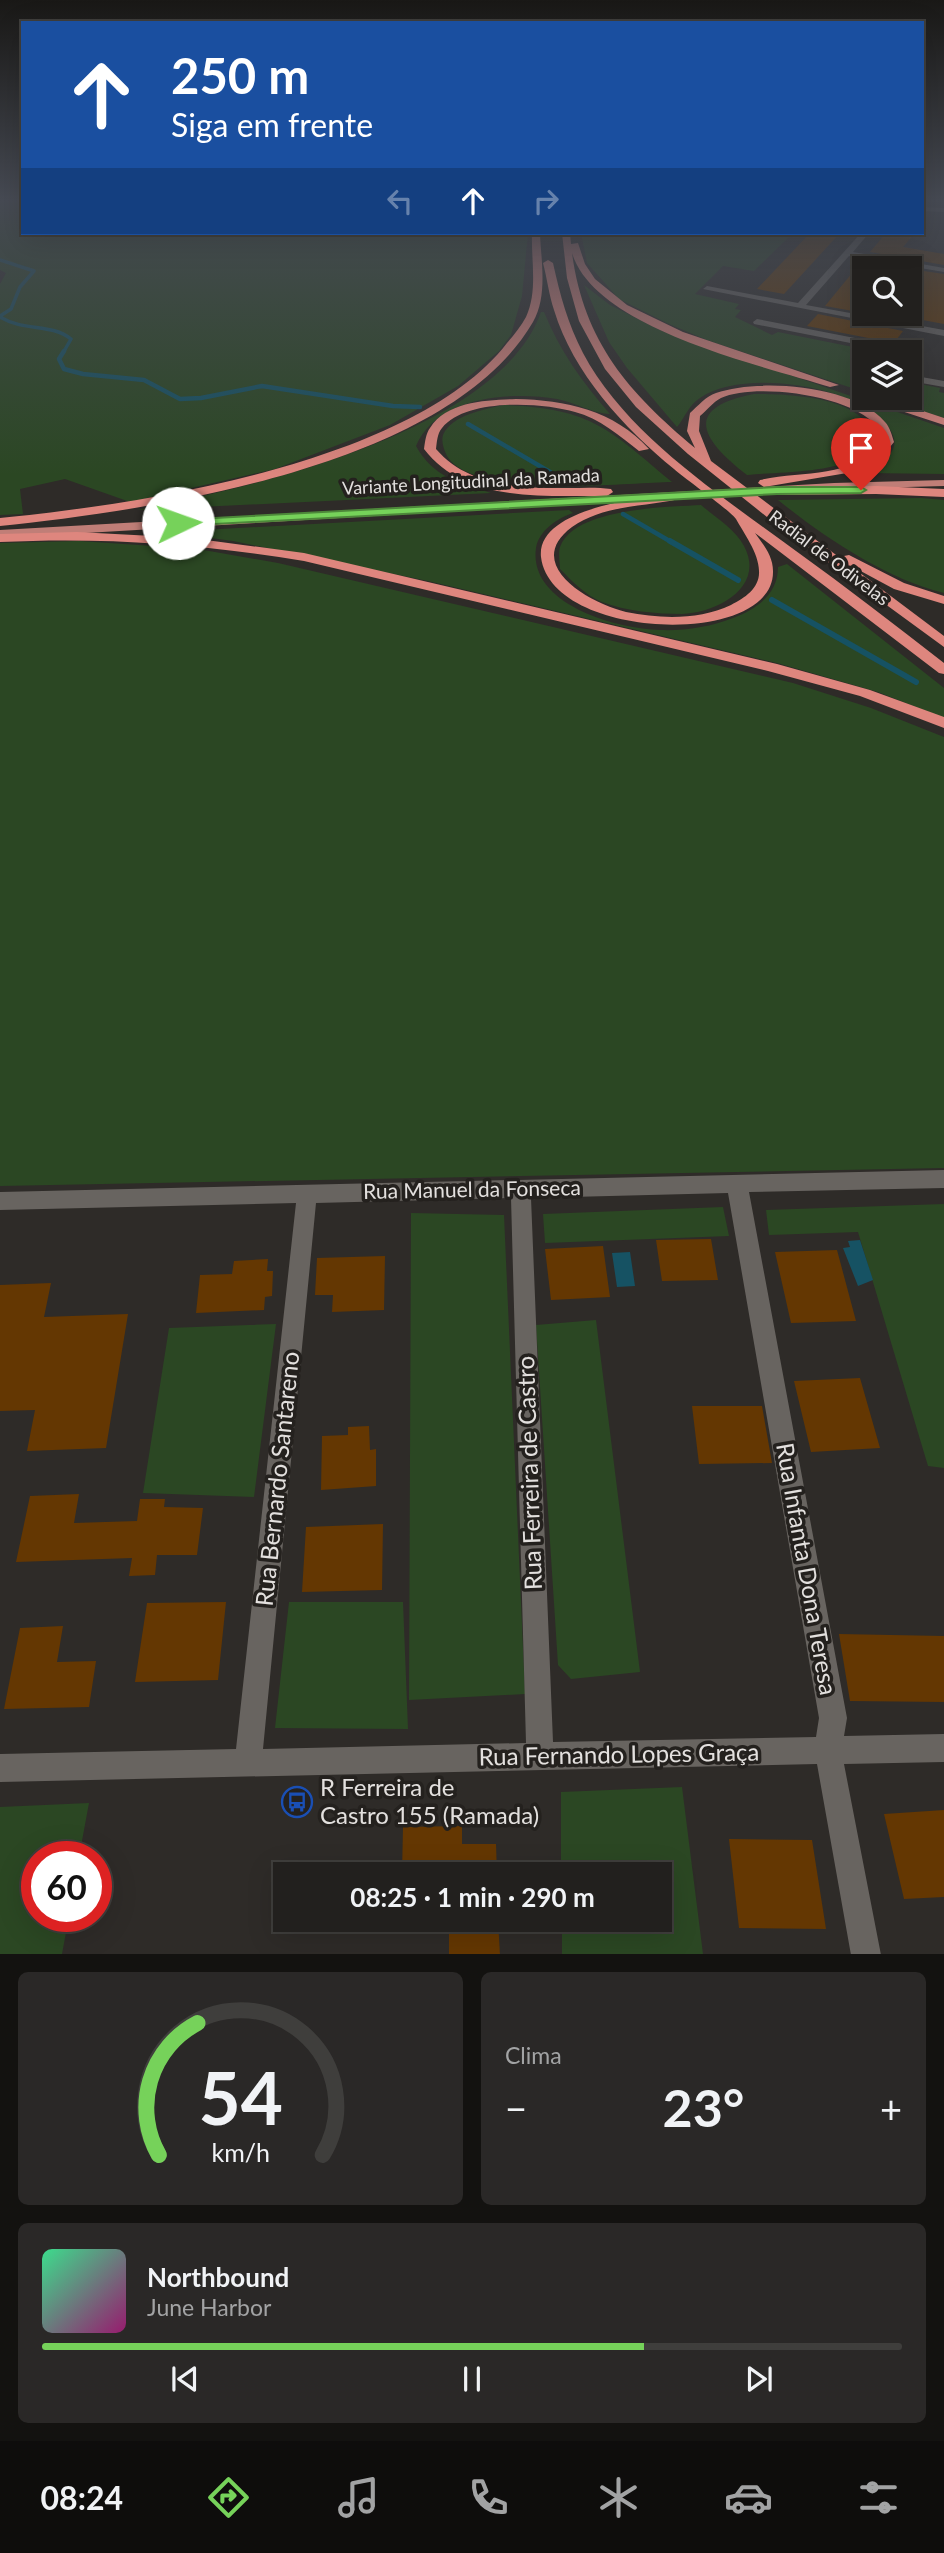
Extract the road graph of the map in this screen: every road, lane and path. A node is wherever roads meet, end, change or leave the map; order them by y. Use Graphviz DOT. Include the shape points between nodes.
graph roads {
  1 [pos="538,292"];
  2 [pos="552,292"];
  3 [pos="574,292"];
  4 [pos="607,292"];
  5 [pos="723,292"];
  6 [pos="812,292"];
  7 [pos="799,307"];
  8 [pos="757,323"];
  9 [pos="916,327"];
  10 [pos="944,333"];
  11 [pos="907,340"];
  12 [pos="852,342"];
  13 [pos="922,380"];
  14 [pos="944,384"];
  15 [pos="852,391"];
  16 [pos="908,410"];
  17 [pos="944,422"];
  18 [pos="707,463"];
  19 [pos="675,465"];
  20 [pos="944,477"];
  21 [pos="764,483"];
  22 [pos="944,483"];
  23 [pos="777,491"];
  24 [pos="607,492"];
  25 [pos="944,493"];
  26 [pos="675,496"];
  27 [pos="771,515"];
  28 [pos="739,516"];
  29 [pos="0,524"];
  30 [pos="0,536"];
  31 [pos="944,600"];
  32 [pos="944,643"];
  33 [pos="944,670"];
  34 [pos="944,723"];
  35 [pos="944,1179"];
  36 [pos="737,1184"];
  37 [pos="521,1189"];
  38 [pos="307,1194"];
  39 [pos="0,1201"];
  40 [pos="944,1748"];
  41 [pos="828,1750"];
  42 [pos="540,1757"];
  43 [pos="248,1763"];
  44 [pos="0,1768"];
  45 [pos="866,1954"];
  1 -- 29 [label="highway" via="522,335 480,377 417,418 348,449 237,484 119,508"];
  2 -- 19 [label="highway, Radial de Odivelas" via="579,356 615,405"];
  3 -- 18 [label="highway, Radial de Odivelas" via="599,352 636,400"];
  4 -- 15 [label="highway" via="631,311 687,335"];
  5 -- 7 [label="street"];
  6 -- 7 [label="street"];
  7 -- 9 [label="street"];
  8 -- 12 [label="street"];
  9 -- 10 [label="street"];
  9 -- 11 [label="street"];
  13 -- 14 [label="street"];
  16 -- 17 [label="highway"];
  18 -- 21 [label="highway" via="693,431 694,415 711,400 742,390 785,388 834,397 876,417 886,432 881,453 860,465"];
  18 -- 27 [label="highway, Radial de Odivelas"];
  19 -- 24 [label="highway" via="649,454 592,414 554,403 508,401 469,408 448,417 431,435 429,449 439,463 475,481 522,490"];
  19 -- 28 [label="highway, Radial de Odivelas"];
  20 -- 21 [label="main road, Variante Longitudinal da Ramada"];
  21 -- 24 [label="main road, Variante Longitudinal da Ramada"];
  22 -- 23 [label="main road, Variante Longitudinal da Ramada"];
  23 -- 25 [label="highway"];
  23 -- 26 [label="main road, Variante Longitudinal da Ramada"];
  24 -- 29 [label="main road, Variante Longitudinal da Ramada"];
  26 -- 28 [label="highway" via="606,508 568,525 548,550 555,577 575,596 625,616 685,620 720,614 756,595 766,576 762,555"];
  26 -- 30 [label="main road, Variante Longitudinal da Ramada"];
  27 -- 31 [label="highway" via="878,576"];
  27 -- 32 [label="highway, Radial de Odivelas"];
  28 -- 33 [label="highway, Radial de Odivelas"];
  30 -- 34 [label="highway" via="143,537 304,557 772,667 865,693"];
  35 -- 36 [label="street, Rua Manuel da Fonseca"];
  36 -- 37 [label="street, Rua Manuel da Fonseca"];
  36 -- 41 [label="street, Rua Infanta Dona Teresa" via="833,1718"];
  37 -- 38 [label="street, Rua Manuel da Fonseca"];
  37 -- 42 [label="street, Rua Ferreira de Castro"];
  38 -- 39 [label="street, Rua Manuel da Fonseca"];
  38 -- 43 [label="street, Rua Bernardo Santareno"];
  40 -- 41 [label="street, Rua Fernando Lopes Graça"];
  41 -- 42 [label="street, Rua Fernando Lopes Graça"];
  41 -- 45 [label="street, Rua Infanta Dona Teresa"];
  42 -- 43 [label="street, Rua Fernando Lopes Graça"];
  43 -- 44 [label="street, Rua Fernando Lopes Graça"];
}
